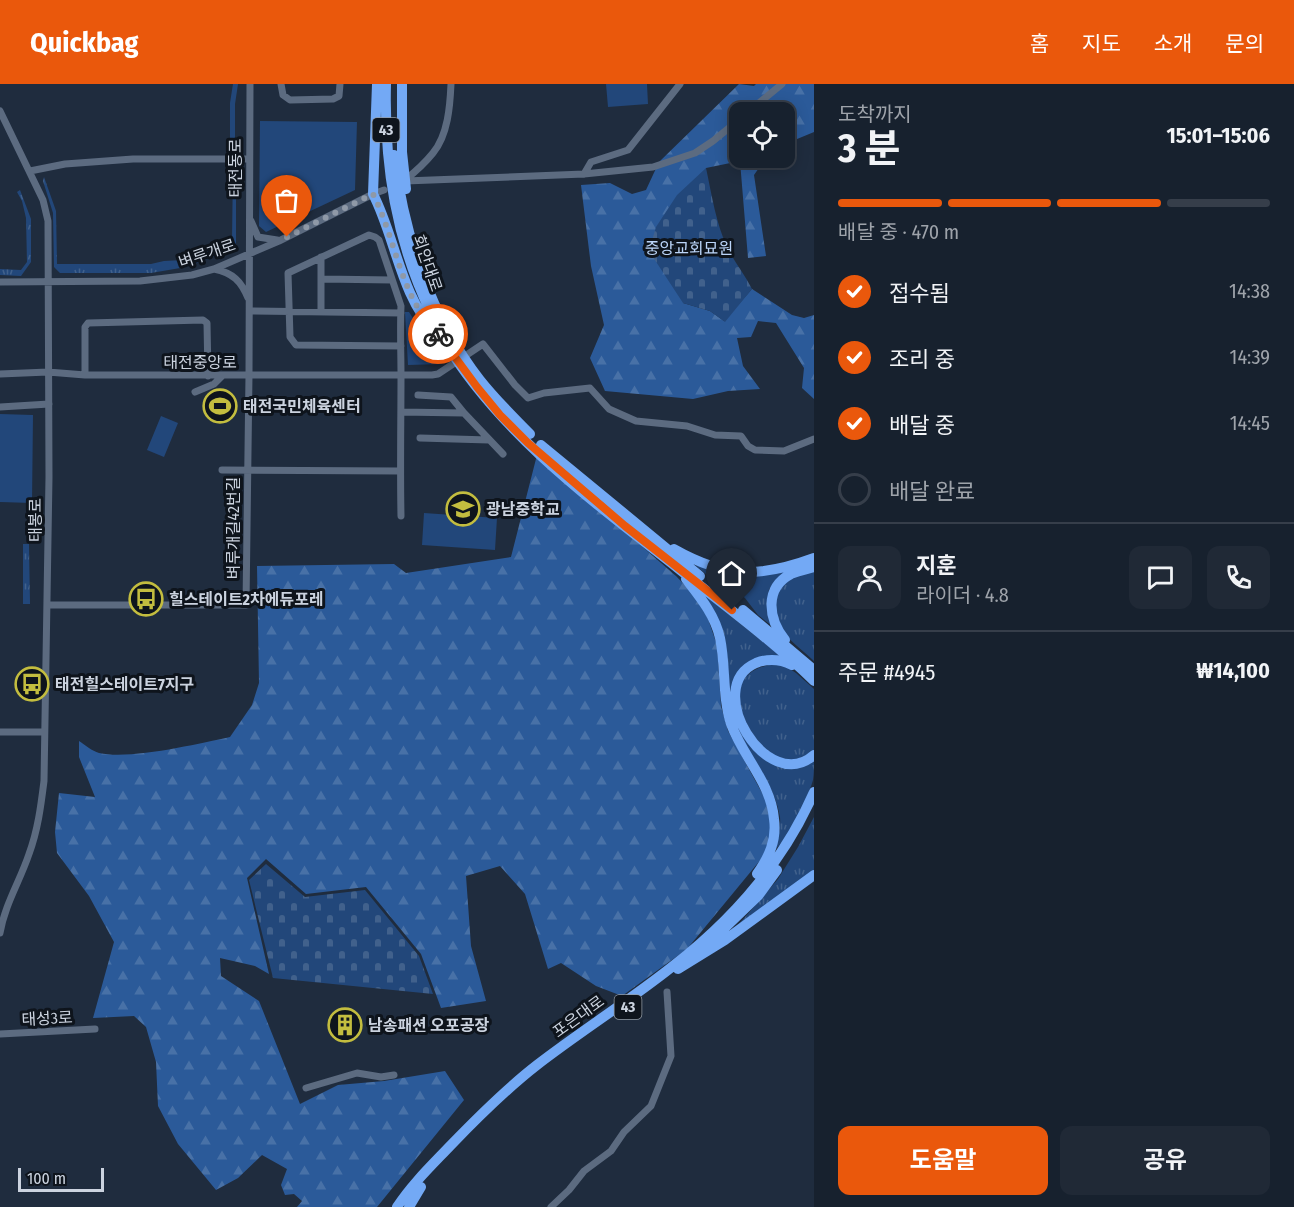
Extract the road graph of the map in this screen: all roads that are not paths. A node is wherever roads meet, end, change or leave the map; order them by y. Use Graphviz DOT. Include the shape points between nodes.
graph roads {
  1 [pos="250,84"];
  2 [pos="281,84"];
  3 [pos="340,84"];
  4 [pos="376,84"];
  5 [pos="386,84"];
  6 [pos="393,84"];
  7 [pos="402,84"];
  8 [pos="451,84"];
  9 [pos="680,84"];
  10 [pos="782,84"];
  11 [pos="760,102"];
  12 [pos="0,111"];
  13 [pos="729,128"];
  14 [pos="249,159"];
  15 [pos="30,171"];
  16 [pos="584,174"];
  17 [pos="396,185"];
  18 [pos="373,194"];
  19 [pos="249,214"];
  20 [pos="279,240"];
  21 [pos="249,253"];
  22 [pos="321,257"];
  23 [pos="214,269"];
  24 [pos="321,279"];
  25 [pos="392,280"];
  26 [pos="49,281"];
  27 [pos="0,282"];
  28 [pos="250,302"];
  29 [pos="250,311"];
  30 [pos="290,312"];
  31 [pos="321,312"];
  32 [pos="401,313"];
  33 [pos="444,340"];
  34 [pos="401,346"];
  35 [pos="48,372"];
  36 [pos="0,374"];
  37 [pos="85,375"];
  38 [pos="249,375"];
  39 [pos="208,376"];
  40 [pos="222,376"];
  41 [pos="401,376"];
  42 [pos="195,392"];
  43 [pos="418,395"];
  44 [pos="49,404"];
  45 [pos="0,406"];
  46 [pos="401,412"];
  47 [pos="464,412"];
  48 [pos="420,438"];
  49 [pos="814,439"];
  50 [pos="489,440"];
  51 [pos="503,454"];
  52 [pos="222,470"];
  53 [pos="247,471"];
  54 [pos="400,471"];
  55 [pos="401,516"];
  56 [pos="656,539"];
  57 [pos="814,558"];
  58 [pos="674,565"];
  59 [pos="814,567"];
  60 [pos="48,605"];
  61 [pos="801,658"];
  62 [pos="809,670"];
  63 [pos="814,681"];
  64 [pos="0,732"];
  65 [pos="44,732"];
  66 [pos="814,755"];
  67 [pos="814,792"];
  68 [pos="814,808"];
  69 [pos="814,874"];
  70 [pos="737,906"];
  71 [pos="0,933"];
  72 [pos="678,969"];
  73 [pos="667,992"];
  74 [pos="96,1029"];
  75 [pos="0,1034"];
  76 [pos="394,1075"];
  77 [pos="306,1088"];
  78 [pos="402,1206"];
  79 [pos="551,1207"];
  1 -- 14 [label="street, 태전동로"];
  2 -- 3 [label="street" via="283,95 290,100 333,99 339,96"];
  4 -- 18 [label="highway"];
  5 -- 17 [label="highway, 회안대로 / 43" via="385,121"];
  6 -- 17 [label="highway, 회안대로 / 43"];
  7 -- 17 [label="highway" via="402,152"];
  8 -- 17 [label="street" via="444,135 433,153"];
  9 -- 16 [label="street" via="628,150 591,162"];
  10 -- 11 [label="street"];
  12 -- 15 [label="street, 태봉로"];
  13 -- 16 [label="street" via="695,153 674,161"];
  14 -- 15 [label="street" via="133,159"];
  14 -- 19 [label="street, 태전동로"];
  15 -- 26 [label="street, 태봉로" via="48,221"];
  16 -- 17 [label="street"];
  17 -- 18 [label="street, 벼루개로"];
  17 -- 33 [label="highway, 회안대로 / 43" via="403,238 419,288"];
  17 -- 56 [label="highway, 회안대로" via="407,201 424,265 455,342 480,379 536,441"];
  18 -- 20 [label="street, 벼루개로"];
  18 -- 33 [label="highway" via="412,300"];
  19 -- 20 [label="street" via="258,237"];
  19 -- 21 [label="street, 태전동로"];
  20 -- 21 [label="street, 벼루개로"];
  21 -- 23 [label="street, 벼루개로"];
  21 -- 28 [label="street, 벼루개길42번길"];
  22 -- 24 [label="street"];
  22 -- 25 [label="street" via="369,235 379,240"];
  22 -- 30 [label="street" via="288,273"];
  23 -- 26 [label="street, 벼루개로" via="155,280"];
  23 -- 28 [label="street" via="240,281"];
  24 -- 25 [label="street"];
  24 -- 31 [label="street"];
  25 -- 32 [label="street"];
  26 -- 27 [label="street, 벼루개로"];
  26 -- 35 [label="street, 태봉로"];
  28 -- 29 [label="street, 벼루개길42번길"];
  29 -- 30 [label="street"];
  29 -- 38 [label="street, 벼루개길42번길"];
  30 -- 31 [label="street"];
  30 -- 34 [label="street" via="290,337 296,345"];
  31 -- 32 [label="street"];
  32 -- 34 [label="street"];
  33 -- 58 [label="highway, 회안대로 / 43" via="477,387 528,443"];
  34 -- 41 [label="street"];
  35 -- 36 [label="street, 태전중앙로"];
  35 -- 37 [label="street, 태전중앙로"];
  35 -- 44 [label="street, 태봉로"];
  37 -- 39 [label="street, 태전중앙로"];
  37 -- 39 [label="street" via="88,323 203,320 207,323"];
  38 -- 40 [label="street, 태전중앙로"];
  38 -- 41 [label="street, 태전중앙로"];
  38 -- 53 [label="street, 벼루개길42번길"];
  39 -- 40 [label="street, 태전중앙로"];
  40 -- 42 [label="street"];
  41 -- 46 [label="street"];
  41 -- 49 [label="street, 태전중앙로" via="438,374 483,344 528,398 590,388 609,409 636,421 741,436 755,450 784,451"];
  43 -- 47 [label="street" via="451,398"];
  44 -- 45 [label="street"];
  44 -- 60 [label="street, 태봉로"];
  46 -- 47 [label="street"];
  46 -- 54 [label="street"];
  47 -- 50 [label="street"];
  48 -- 50 [label="street"];
  50 -- 51 [label="street"];
  52 -- 53 [label="street"];
  53 -- 54 [label="street"];
  53 -- 60 [label="street, 벼루개길42번길" via="246,605"];
  54 -- 55 [label="street"];
  56 -- 57 [label="highway" via="721,570 743,573 764,573"];
  56 -- 61 [label="highway, 회안대로"];
  58 -- 62 [label="highway, 회안대로"];
  58 -- 70 [label="highway" via="706,605 720,636 729,717 772,803 775,833 771,851"];
  59 -- 61 [label="highway" via="792,573 773,592 772,620"];
  60 -- 65 [label="street, 태봉로"];
  61 -- 62 [label="highway, 회안대로"];
  62 -- 63 [label="highway, 회안대로"];
  62 -- 66 [label="highway" via="770,660 748,668 737,682 734,695 749,735 769,758 786,765"];
  64 -- 65 [label="street"];
  65 -- 71 [label="street, 태봉로" via="44,780 38,824"];
  67 -- 70 [label="highway, 포은대로" via="780,855"];
  68 -- 72 [label="highway, 포은대로 / 43" via="799,839 758,896 717,938"];
  69 -- 72 [label="highway" via="725,940"];
  70 -- 78 [label="highway, 포은대로 / 43" via="673,966 506,1091 431,1166"];
  72 -- 78 [label="highway, 포은대로 / 43" via="527,1081"];
  73 -- 79 [label="street" via="671,1056 651,1106 624,1132 616,1147 584,1171"];
  74 -- 75 [label="street, 태성3로"];
  76 -- 77 [label="street" via="357,1073"];
}
